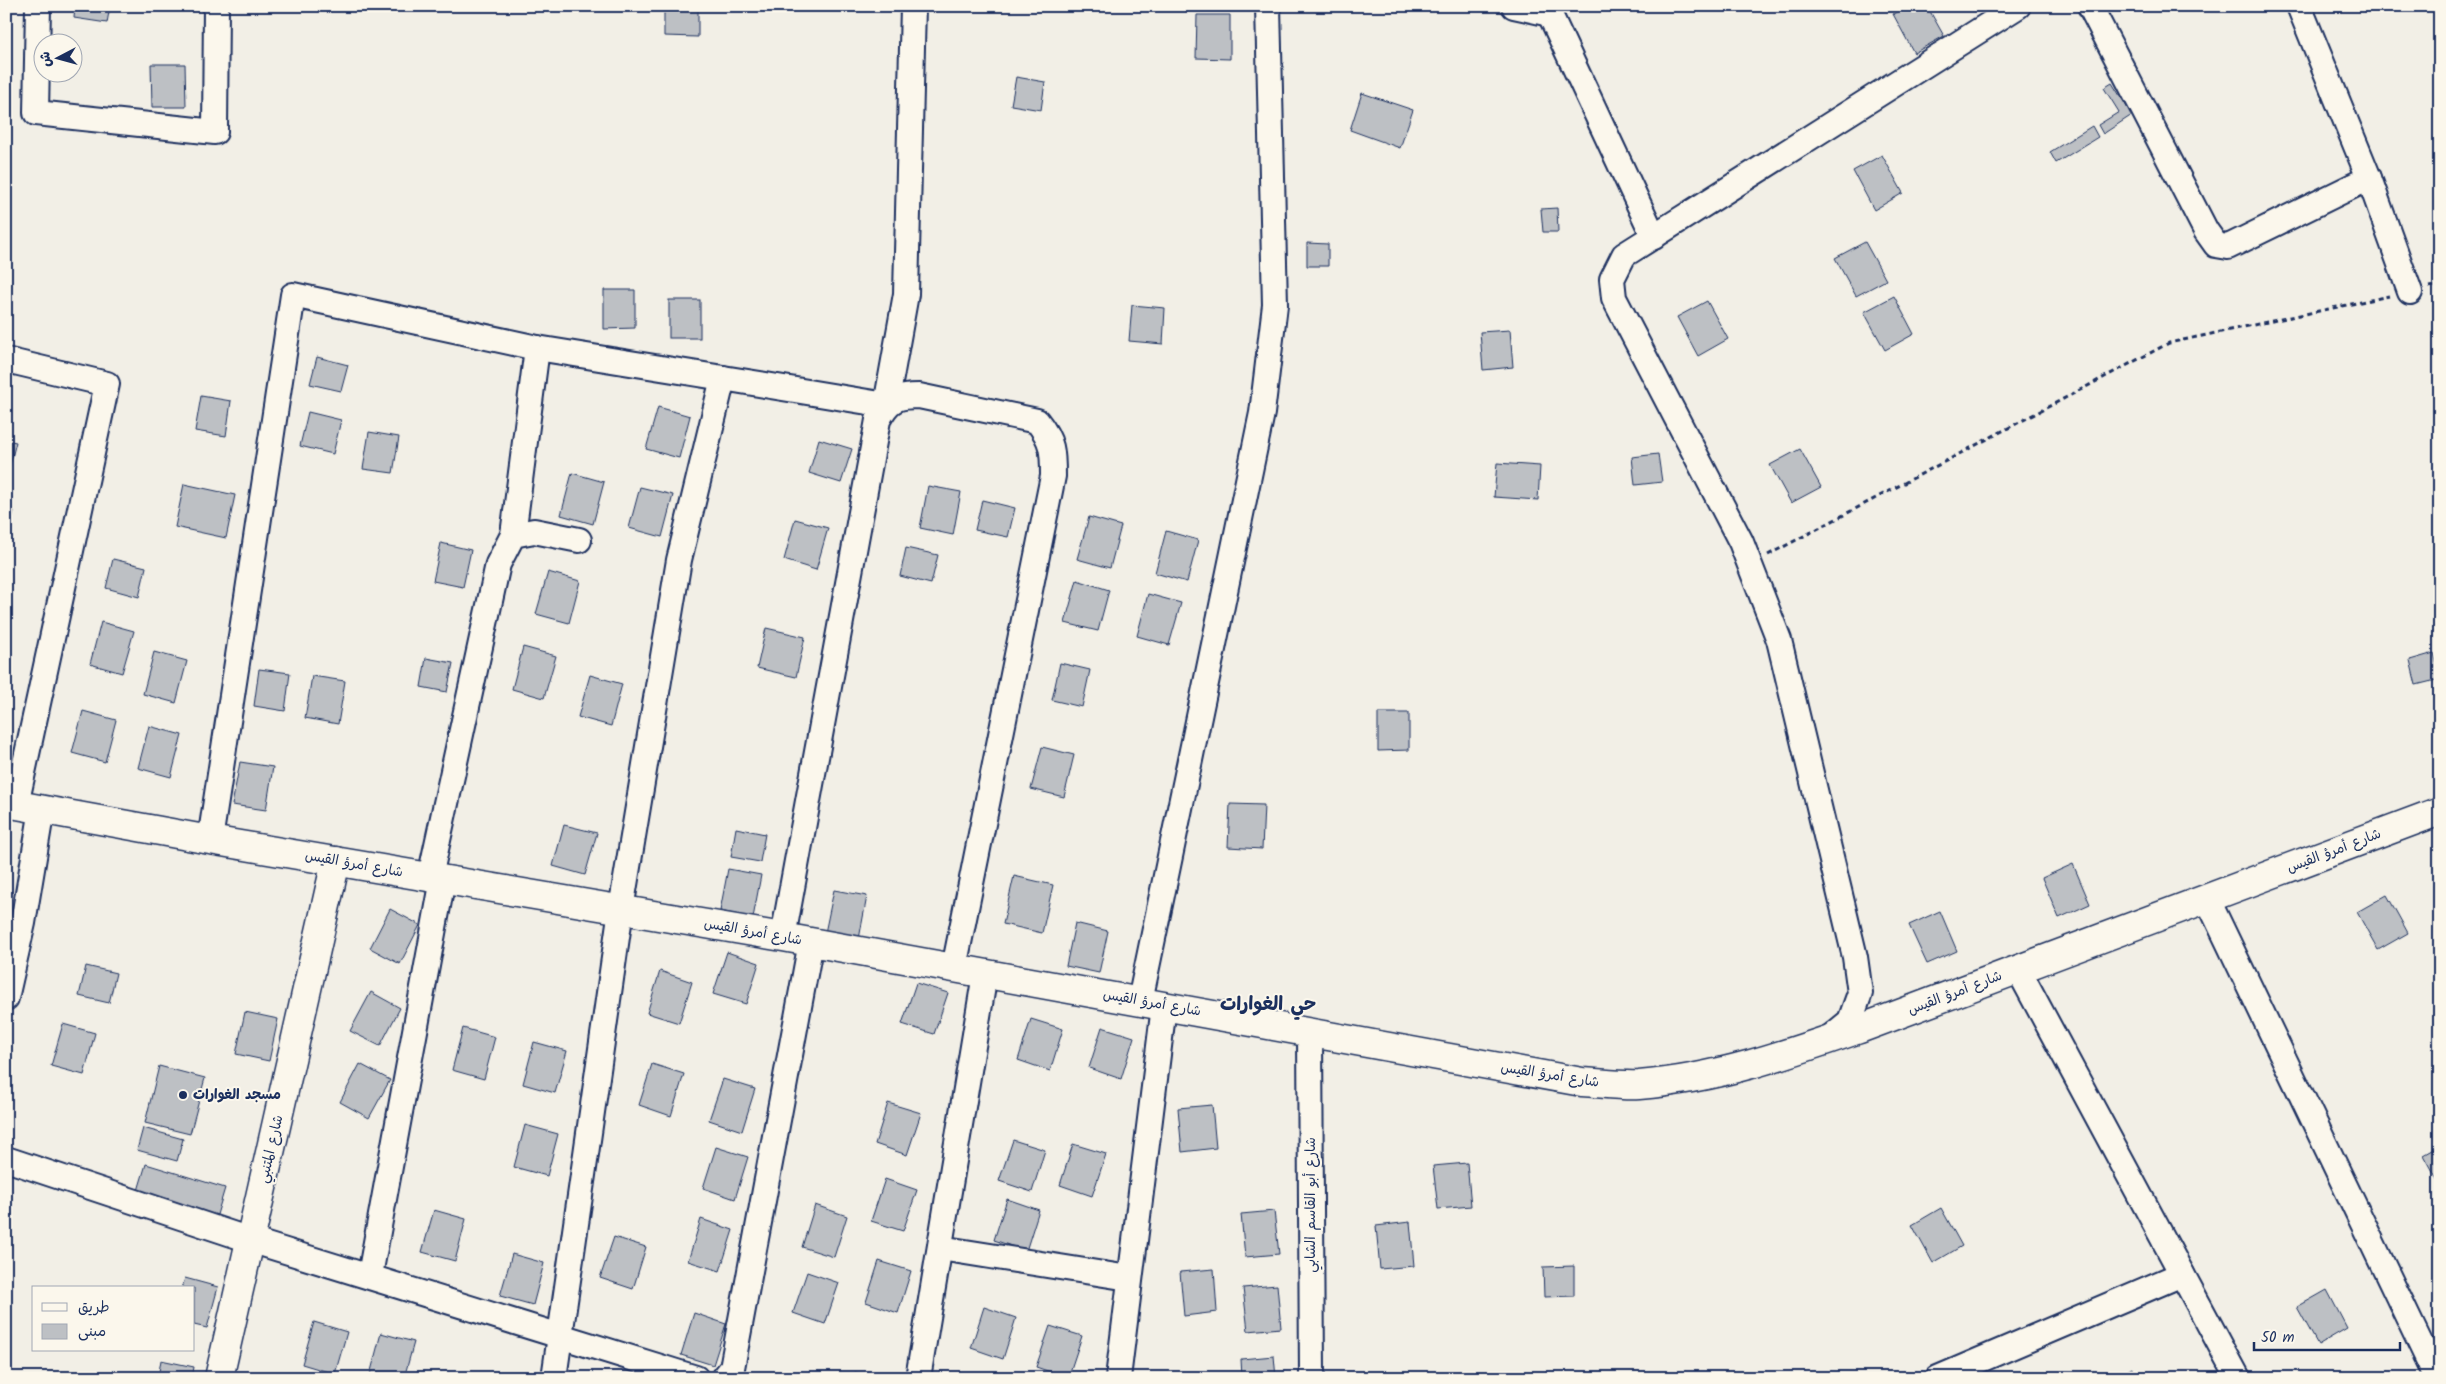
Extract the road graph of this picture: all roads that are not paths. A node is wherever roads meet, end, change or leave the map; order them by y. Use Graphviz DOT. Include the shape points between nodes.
graph roads {
  1 [pos="38,6"];
  2 [pos="216,6"];
  3 [pos="913,6"];
  4 [pos="1268,6"];
  5 [pos="1514,6"];
  6 [pos="2018,6"];
  7 [pos="2090,6"];
  8 [pos="2299,6"];
  9 [pos="1548,10"];
  10 [pos="2369,178"];
  11 [pos="1654,237"];
  12 [pos="2410,292"];
  13 [pos="537,348"];
  14 [pos="6,360"];
  15 [pos="723,378"];
  16 [pos="886,405"];
  17 [pos="513,535"];
  18 [pos="579,540"];
  19 [pos="21,806"];
  20 [pos="2440,811"];
  21 [pos="210,840"];
  22 [pos="336,861"];
  23 [pos="437,878"];
  24 [pos="2207,898"];
  25 [pos="621,909"];
  26 [pos="783,937"];
  27 [pos="811,942"];
  28 [pos="954,968"];
  29 [pos="2018,969"];
  30 [pos="985,974"];
  31 [pos="6,998"];
  32 [pos="1152,1003"];
  33 [pos="1310,1032"];
  34 [pos="1827,1040"];
  35 [pos="6,1159"];
  36 [pos="250,1240"];
  37 [pos="940,1248"];
  38 [pos="2182,1274"];
  39 [pos="370,1275"];
  40 [pos="1129,1278"];
  41 [pos="561,1336"];
  42 [pos="220,1378"];
  43 [pos="554,1378"];
  44 [pos="696,1378"];
  45 [pos="724,1378"];
  46 [pos="918,1378"];
  47 [pos="1118,1378"];
  48 [pos="1312,1378"];
  49 [pos="1938,1378"];
  50 [pos="2238,1378"];
  51 [pos="2437,1378"];
  1 -- 2 [label="street" via="36,113 215,132"];
  3 -- 16 [label="street" via="906,294"];
  4 -- 32 [label="street" via="1275,305 1262,413"];
  5 -- 9 [label="street"];
  6 -- 11 [label="street"];
  7 -- 10 [label="street" via="2216,245 2228,247"];
  8 -- 10 [label="street"];
  9 -- 11 [label="street"];
  10 -- 12 [label="street"];
  11 -- 34 [label="street" via="1624,255 1612,279 1614,298 1740,542 1779,640 1855,957 1860,993 1850,1021"];
  13 -- 15 [label="street"];
  13 -- 17 [label="street"];
  13 -- 21 [label="street" via="293,295"];
  14 -- 19 [label="street" via="107,384"];
  15 -- 16 [label="street"];
  15 -- 25 [label="street" via="679,560"];
  16 -- 26 [label="street" via="878,420"];
  16 -- 28 [label="street" via="901,396 920,396 1037,421 1047,434 1053,451 1053,476"];
  17 -- 18 [label="street" via="534,531"];
  17 -- 23 [label="street" via="498,564"];
  19 -- 21 [label="street, شارع أمرؤ القيس"];
  19 -- 31 [label="street" via="23,923"];
  20 -- 24 [label="street, شارع أمرؤ القيس"];
  21 -- 22 [label="street, شارع أمرؤ القيس"];
  22 -- 23 [label="street, شارع أمرؤ القيس"];
  22 -- 36 [label="street, شارع المتنبي"];
  23 -- 25 [label="street, شارع أمرؤ القيس"];
  23 -- 39 [label="street"];
  24 -- 29 [label="street, شارع أمرؤ القيس"];
  24 -- 51 [label="street"];
  25 -- 26 [label="street, شارع أمرؤ القيس"];
  25 -- 41 [label="street"];
  26 -- 27 [label="street, شارع أمرؤ القيس"];
  27 -- 28 [label="street, شارع أمرؤ القيس"];
  27 -- 45 [label="street" via="732,1368"];
  28 -- 30 [label="street, شارع أمرؤ القيس"];
  29 -- 34 [label="street, شارع أمرؤ القيس"];
  29 -- 38 [label="street"];
  30 -- 32 [label="street, شارع أمرؤ القيس"];
  30 -- 37 [label="street"];
  32 -- 33 [label="street, شارع أمرؤ القيس"];
  32 -- 40 [label="street"];
  33 -- 34 [label="street, شارع أمرؤ القيس" via="1582,1082 1637,1085 1692,1079"];
  33 -- 48 [label="street, شارع أبو القاسم الشابي"];
  35 -- 36 [label="street"];
  36 -- 39 [label="street"];
  36 -- 42 [label="street, شارع المتنبي"];
  37 -- 40 [label="street"];
  37 -- 46 [label="street"];
  38 -- 49 [label="street"];
  38 -- 50 [label="street"];
  39 -- 41 [label="street"];
  40 -- 47 [label="street"];
  41 -- 43 [label="street"];
  41 -- 44 [label="street"];
}
